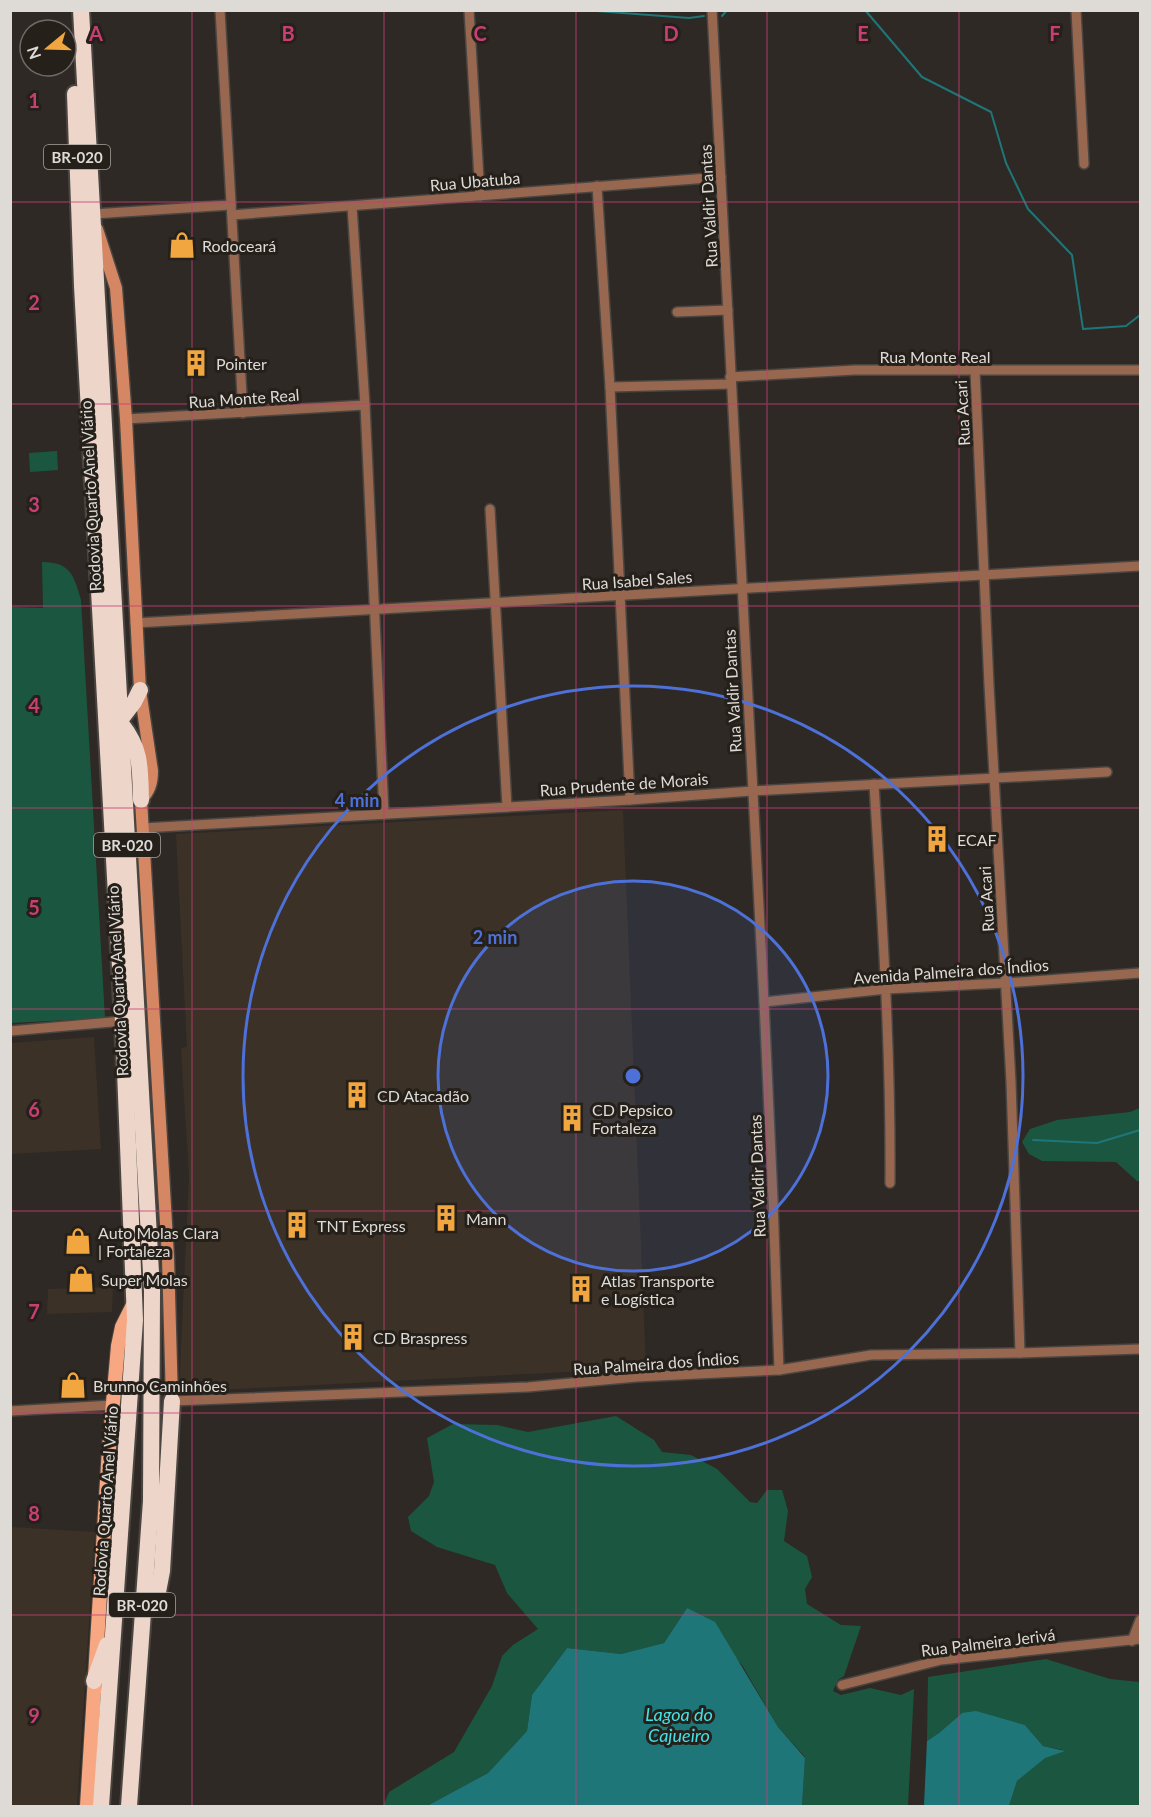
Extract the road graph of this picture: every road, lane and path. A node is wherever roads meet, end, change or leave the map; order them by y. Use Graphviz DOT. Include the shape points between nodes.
graph roads {
  1 [pos="71,10"];
  2 [pos="220,10"];
  3 [pos="469,10"];
  4 [pos="712,10"];
  5 [pos="1076,10"];
  6 [pos="80,19"];
  7 [pos="1083,164"];
  8 [pos="722,177"];
  9 [pos="597,186"];
  10 [pos="480,196"];
  11 [pos="352,206"];
  12 [pos="231,210"];
  13 [pos="94,216"];
  14 [pos="728,310"];
  15 [pos="677,312"];
  16 [pos="1140,370"];
  17 [pos="975,371"];
  18 [pos="730,380"];
  19 [pos="610,387"];
  20 [pos="364,405"];
  21 [pos="243,413"];
  22 [pos="126,419"];
  23 [pos="490,509"];
  24 [pos="1140,566"];
  25 [pos="985,575"];
  26 [pos="742,588"];
  27 [pos="619,596"];
  28 [pos="495,603"];
  29 [pos="373,609"];
  30 [pos="135,623"];
  31 [pos="140,690"];
  32 [pos="121,722"];
  33 [pos="1107,772"];
  34 [pos="995,777"];
  35 [pos="874,784"];
  36 [pos="752,791"];
  37 [pos="141,800"];
  38 [pos="630,800"];
  39 [pos="507,807"];
  40 [pos="384,813"];
  41 [pos="143,828"];
  42 [pos="1140,973"];
  43 [pos="1005,983"];
  44 [pos="887,989"];
  45 [pos="764,1002"];
  46 [pos="123,1021"];
  47 [pos="10,1031"];
  48 [pos="890,1183"];
  49 [pos="1140,1349"];
  50 [pos="1020,1353"];
  51 [pos="779,1370"];
  52 [pos="172,1401"];
  53 [pos="153,1404"];
  54 [pos="121,1406"];
  55 [pos="10,1411"];
  56 [pos="142,1609"];
  57 [pos="115,1618"];
  58 [pos="1140,1620"];
  59 [pos="1136,1640"];
  60 [pos="94,1681"];
  61 [pos="842,1685"];
  62 [pos="87,1806"];
  63 [pos="101,1806"];
  64 [pos="129,1806"];
  1 -- 6 [label="highway"];
  2 -- 12 [label="street"];
  3 -- 10 [label="street"];
  4 -- 8 [label="street, Rua Valdir Dantas"];
  5 -- 7 [label="street"];
  6 -- 13 [label="highway, Rodovia Quarto Anel Viário / BR-020"];
  6 -- 46 [label="highway, Rodovia Quarto Anel Viário / BR-020" via="82,286"];
  8 -- 9 [label="street, Rua Ubatuba"];
  8 -- 14 [label="street, Rua Valdir Dantas"];
  9 -- 10 [label="street, Rua Ubatuba"];
  9 -- 19 [label="street"];
  10 -- 11 [label="street, Rua Ubatuba"];
  11 -- 12 [label="street, Rua Ubatuba"];
  11 -- 20 [label="street"];
  12 -- 13 [label="street, Rua Ubatuba"];
  12 -- 21 [label="street"];
  13 -- 22 [label="street" via="116,282"];
  13 -- 32 [label="highway, Rodovia Quarto Anel Viário / BR-020"];
  14 -- 15 [label="street"];
  14 -- 18 [label="street, Rua Valdir Dantas"];
  16 -- 17 [label="street, Rua Monte Real"];
  17 -- 18 [label="street, Rua Monte Real" via="855,370"];
  17 -- 25 [label="street, Rua Acari"];
  18 -- 19 [label="street, Rua Monte Real"];
  18 -- 26 [label="street, Rua Valdir Dantas"];
  19 -- 27 [label="street"];
  20 -- 21 [label="street, Rua Monte Real"];
  20 -- 29 [label="street"];
  21 -- 22 [label="street, Rua Monte Real"];
  22 -- 30 [label="street"];
  23 -- 28 [label="street"];
  24 -- 25 [label="street, Rua Isabel Sales"];
  25 -- 26 [label="street, Rua Isabel Sales"];
  25 -- 34 [label="street, Rua Acari"];
  26 -- 27 [label="street, Rua Isabel Sales"];
  26 -- 36 [label="street, Rua Valdir Dantas"];
  27 -- 28 [label="street, Rua Isabel Sales"];
  27 -- 38 [label="street"];
  28 -- 29 [label="street, Rua Isabel Sales"];
  28 -- 39 [label="street"];
  29 -- 30 [label="street, Rua Isabel Sales"];
  29 -- 40 [label="street"];
  30 -- 31 [label="street"];
  31 -- 32 [label="highway"];
  31 -- 37 [label="street" via="153,771 152,783"];
  32 -- 37 [label="highway" via="138,753"];
  32 -- 53 [label="highway, Rodovia Quarto Anel Viário / BR-020" via="152,1291"];
  33 -- 34 [label="street, Rua Prudente de Morais"];
  34 -- 35 [label="street, Rua Prudente de Morais"];
  34 -- 43 [label="street, Rua Acari"];
  35 -- 36 [label="street, Rua Prudente de Morais"];
  35 -- 44 [label="street"];
  36 -- 38 [label="street, Rua Prudente de Morais"];
  36 -- 45 [label="street, Rua Valdir Dantas"];
  37 -- 41 [label="street"];
  38 -- 39 [label="street, Rua Prudente de Morais"];
  39 -- 40 [label="street, Rua Prudente de Morais"];
  40 -- 41 [label="street, Rua Prudente de Morais"];
  41 -- 52 [label="street"];
  42 -- 43 [label="street, Avenida Palmeira dos Índios"];
  43 -- 44 [label="street, Avenida Palmeira dos Índios"];
  43 -- 50 [label="street, Rua Acari"];
  44 -- 45 [label="street, Avenida Palmeira dos Índios"];
  44 -- 48 [label="street"];
  45 -- 51 [label="street, Rua Valdir Dantas"];
  46 -- 47 [label="street"];
  46 -- 54 [label="highway, Rodovia Quarto Anel Viário / BR-020" via="135,1320"];
  49 -- 50 [label="street, Rua Palmeira dos Índios"];
  50 -- 51 [label="street, Rua Palmeira dos Índios" via="871,1355"];
  51 -- 52 [label="street, Rua Palmeira dos Índios" via="528,1387"];
  52 -- 56 [label="highway" via="162,1571 158,1592"];
  53 -- 54 [label="highway"];
  53 -- 56 [label="highway, Rodovia Quarto Anel Viário / BR-020" via="151,1502"];
  54 -- 55 [label="street"];
  54 -- 57 [label="highway, Rodovia Quarto Anel Viário / BR-020"];
  54 -- 60 [label="main road, BR-020"];
  56 -- 64 [label="highway, Rodovia Quarto Anel Viário / BR-020"];
  57 -- 60 [label="highway"];
  57 -- 63 [label="highway, Rodovia Quarto Anel Viário / BR-020"];
  58 -- 59 [label="street"];
  59 -- 61 [label="street, Rua Palmeira Jerivá" via="941,1660"];
  60 -- 62 [label="main road, BR-020"];
}
